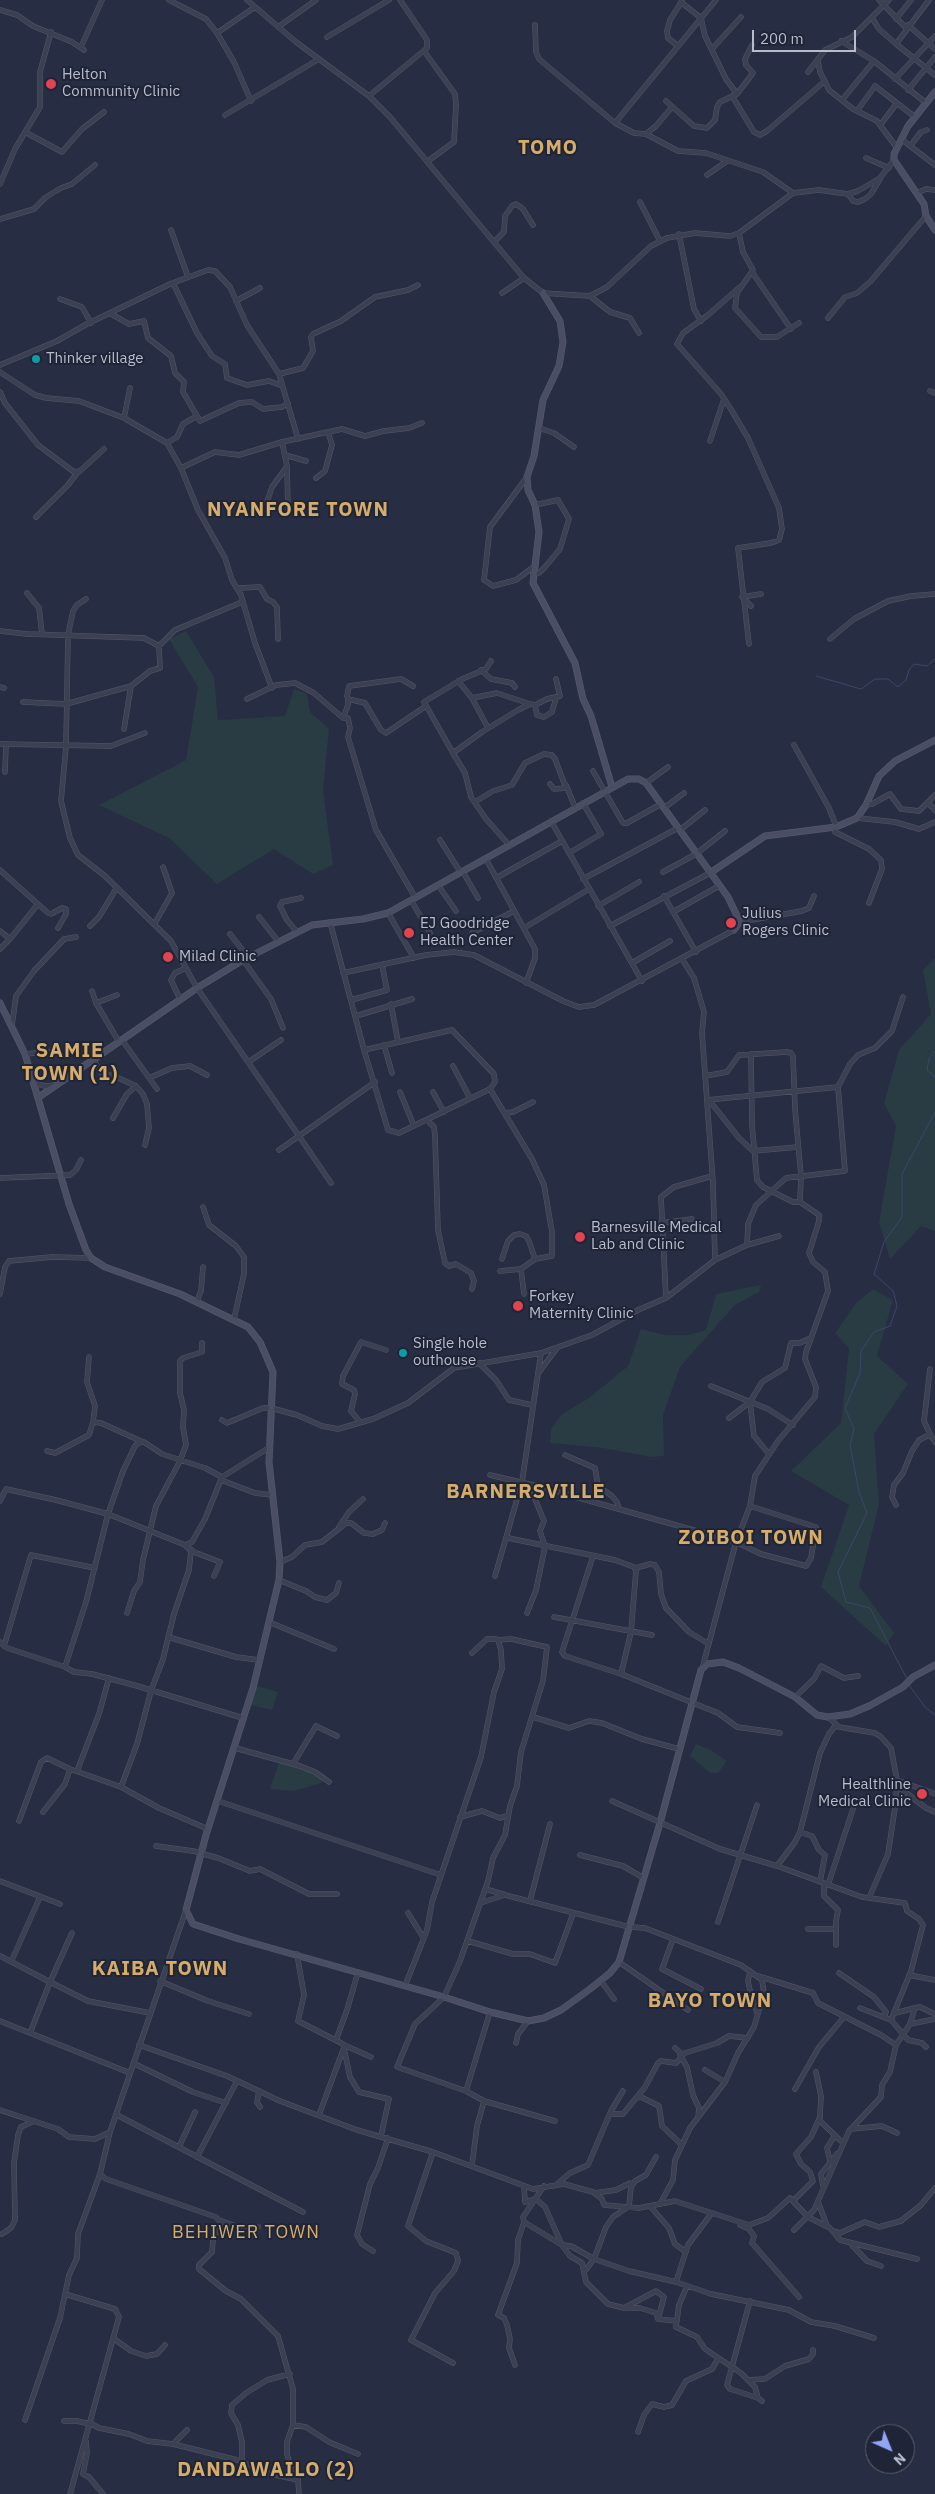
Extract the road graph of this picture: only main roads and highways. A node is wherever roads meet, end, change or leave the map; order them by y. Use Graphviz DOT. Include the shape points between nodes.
graph roads {
  1 [pos="935,92"];
  2 [pos="935,230"];
  3 [pos="543,294"];
  4 [pos="935,740"];
  5 [pos="612,787"];
  6 [pos="710,873"];
  7 [pos="734,930"];
  8 [pos="0,1003"];
  9 [pos="39,1097"];
  10 [pos="935,1665"];
  1 -- 2 [label="main road" via="900,139 894,160 924,204 926,216"];
  3 -- 5 [label="main road" via="560,321 563,342 559,366 543,400 534,456 527,477 539,532 533,583 575,663 582,699 591,716"];
  4 -- 6 [label="main road" via="901,757 885,770 874,782 866,805 857,818 836,827 765,836"];
  5 -- 6 [label="main road" via="634,778 646,783"];
  5 -- 9 [label="main road" via="388,913 312,925 278,941 180,999"];
  6 -- 7 [label="main road" via="740,922"];
  8 -- 9 [label="main road" via="25,1054"];
  9 -- 10 [label="main road" via="78,1230 91,1258 105,1267 196,1301 248,1327 267,1355 273,1372 270,1448 279,1580 260,1660 186,1910 193,1924 490,2012 528,2021 552,2015 602,1981 619,1962 692,1701 707,1664 723,1662 768,1681 817,1715 828,1717 850,1714 903,1687 913,1677"];
}
